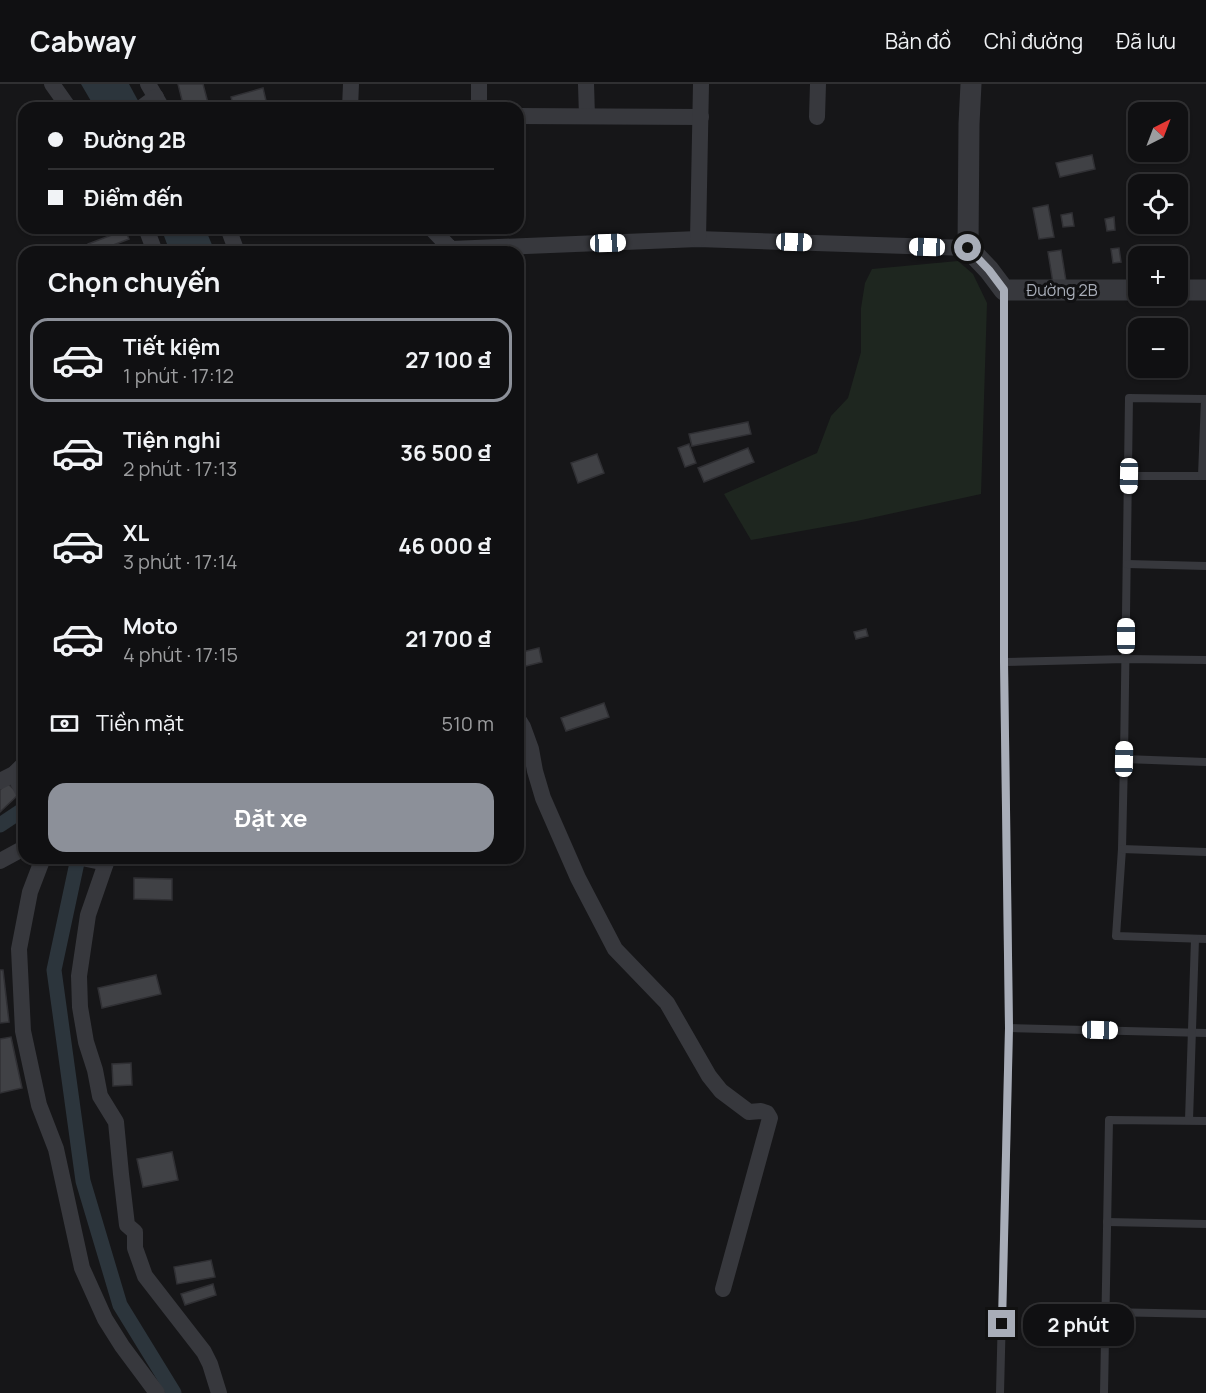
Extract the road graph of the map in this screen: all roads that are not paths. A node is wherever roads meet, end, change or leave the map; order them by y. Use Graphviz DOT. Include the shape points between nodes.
graph roads {
  1 [pos="52,84"];
  2 [pos="351,84"];
  3 [pos="479,84"];
  4 [pos="586,84"];
  5 [pos="701,84"];
  6 [pos="818,84"];
  7 [pos="970,84"];
  8 [pos="65,102"];
  9 [pos="350,102"];
  10 [pos="480,102"];
  11 [pos="524,116"];
  12 [pos="587,116"];
  13 [pos="701,117"];
  14 [pos="817,117"];
  15 [pos="437,234"];
  16 [pos="698,239"];
  17 [pos="448,246"];
  18 [pos="524,246"];
  19 [pos="968,248"];
  20 [pos="1004,290"];
  21 [pos="1128,290"];
  22 [pos="1188,290"];
  23 [pos="1206,290"];
  24 [pos="1129,476"];
  25 [pos="1204,476"];
  26 [pos="1126,564"];
  27 [pos="1206,566"];
  28 [pos="1126,659"];
  29 [pos="1206,660"];
  30 [pos="1004,662"];
  31 [pos="524,730"];
  32 [pos="1124,759"];
  33 [pos="1206,762"];
  34 [pos="1122,849"];
  35 [pos="18,851"];
  36 [pos="1206,852"];
  37 [pos="0,861"];
  38 [pos="41,864"];
  39 [pos="103,864"];
  40 [pos="1195,939"];
  41 [pos="1206,939"];
  42 [pos="1009,1028"];
  43 [pos="1192,1032"];
  44 [pos="1206,1033"];
  45 [pos="1189,1120"];
  46 [pos="1206,1120"];
  47 [pos="1107,1222"];
  48 [pos="1206,1224"];
  49 [pos="723,1289"];
  50 [pos="1105,1312"];
  51 [pos="1206,1314"];
  52 [pos="157,1393"];
  53 [pos="219,1393"];
  54 [pos="1000,1393"];
  55 [pos="1104,1393"];
  1 -- 8 [label="street"];
  2 -- 9 [label="street"];
  3 -- 10 [label="street"];
  4 -- 12 [label="street"];
  5 -- 13 [label="street"];
  6 -- 14 [label="street"];
  7 -- 19 [label="street"];
  11 -- 12 [label="street"];
  12 -- 13 [label="street"];
  13 -- 16 [label="street"];
  15 -- 17 [label="street"];
  16 -- 18 [label="street"];
  16 -- 19 [label="street"];
  19 -- 20 [label="street, Đường 2B"];
  20 -- 21 [label="street, Đường 2B"];
  20 -- 30 [label="lane"];
  22 -- 23 [label="street"];
  24 -- 25 [label="lane"];
  24 -- 25 [label="lane" via="1129,398 1205,399"];
  24 -- 26 [label="lane"];
  26 -- 27 [label="lane"];
  26 -- 28 [label="lane"];
  28 -- 29 [label="lane"];
  28 -- 30 [label="lane"];
  28 -- 32 [label="lane"];
  30 -- 42 [label="lane"];
  31 -- 49 [label="street" via="543,798 615,949 667,1002 721,1091 749,1112 761,1111 770,1118"];
  32 -- 33 [label="lane"];
  32 -- 34 [label="lane"];
  34 -- 36 [label="lane"];
  34 -- 40 [label="lane" via="1116,936"];
  35 -- 37 [label="street"];
  38 -- 52 [label="street" via="30,892 20,949 23,1031 39,1105 56,1149 82,1268 105,1318"];
  39 -- 53 [label="street" via="88,915 79,976 86,1042 100,1096 116,1122 127,1225 135,1232 135,1248 145,1276 204,1352"];
  40 -- 41 [label="lane"];
  40 -- 43 [label="lane"];
  42 -- 43 [label="lane"];
  42 -- 54 [label="lane"];
  43 -- 44 [label="lane"];
  43 -- 45 [label="lane"];
  45 -- 46 [label="lane"];
  45 -- 47 [label="lane" via="1109,1120"];
  47 -- 48 [label="lane"];
  47 -- 50 [label="lane"];
  50 -- 51 [label="lane"];
  50 -- 55 [label="lane"];
}
